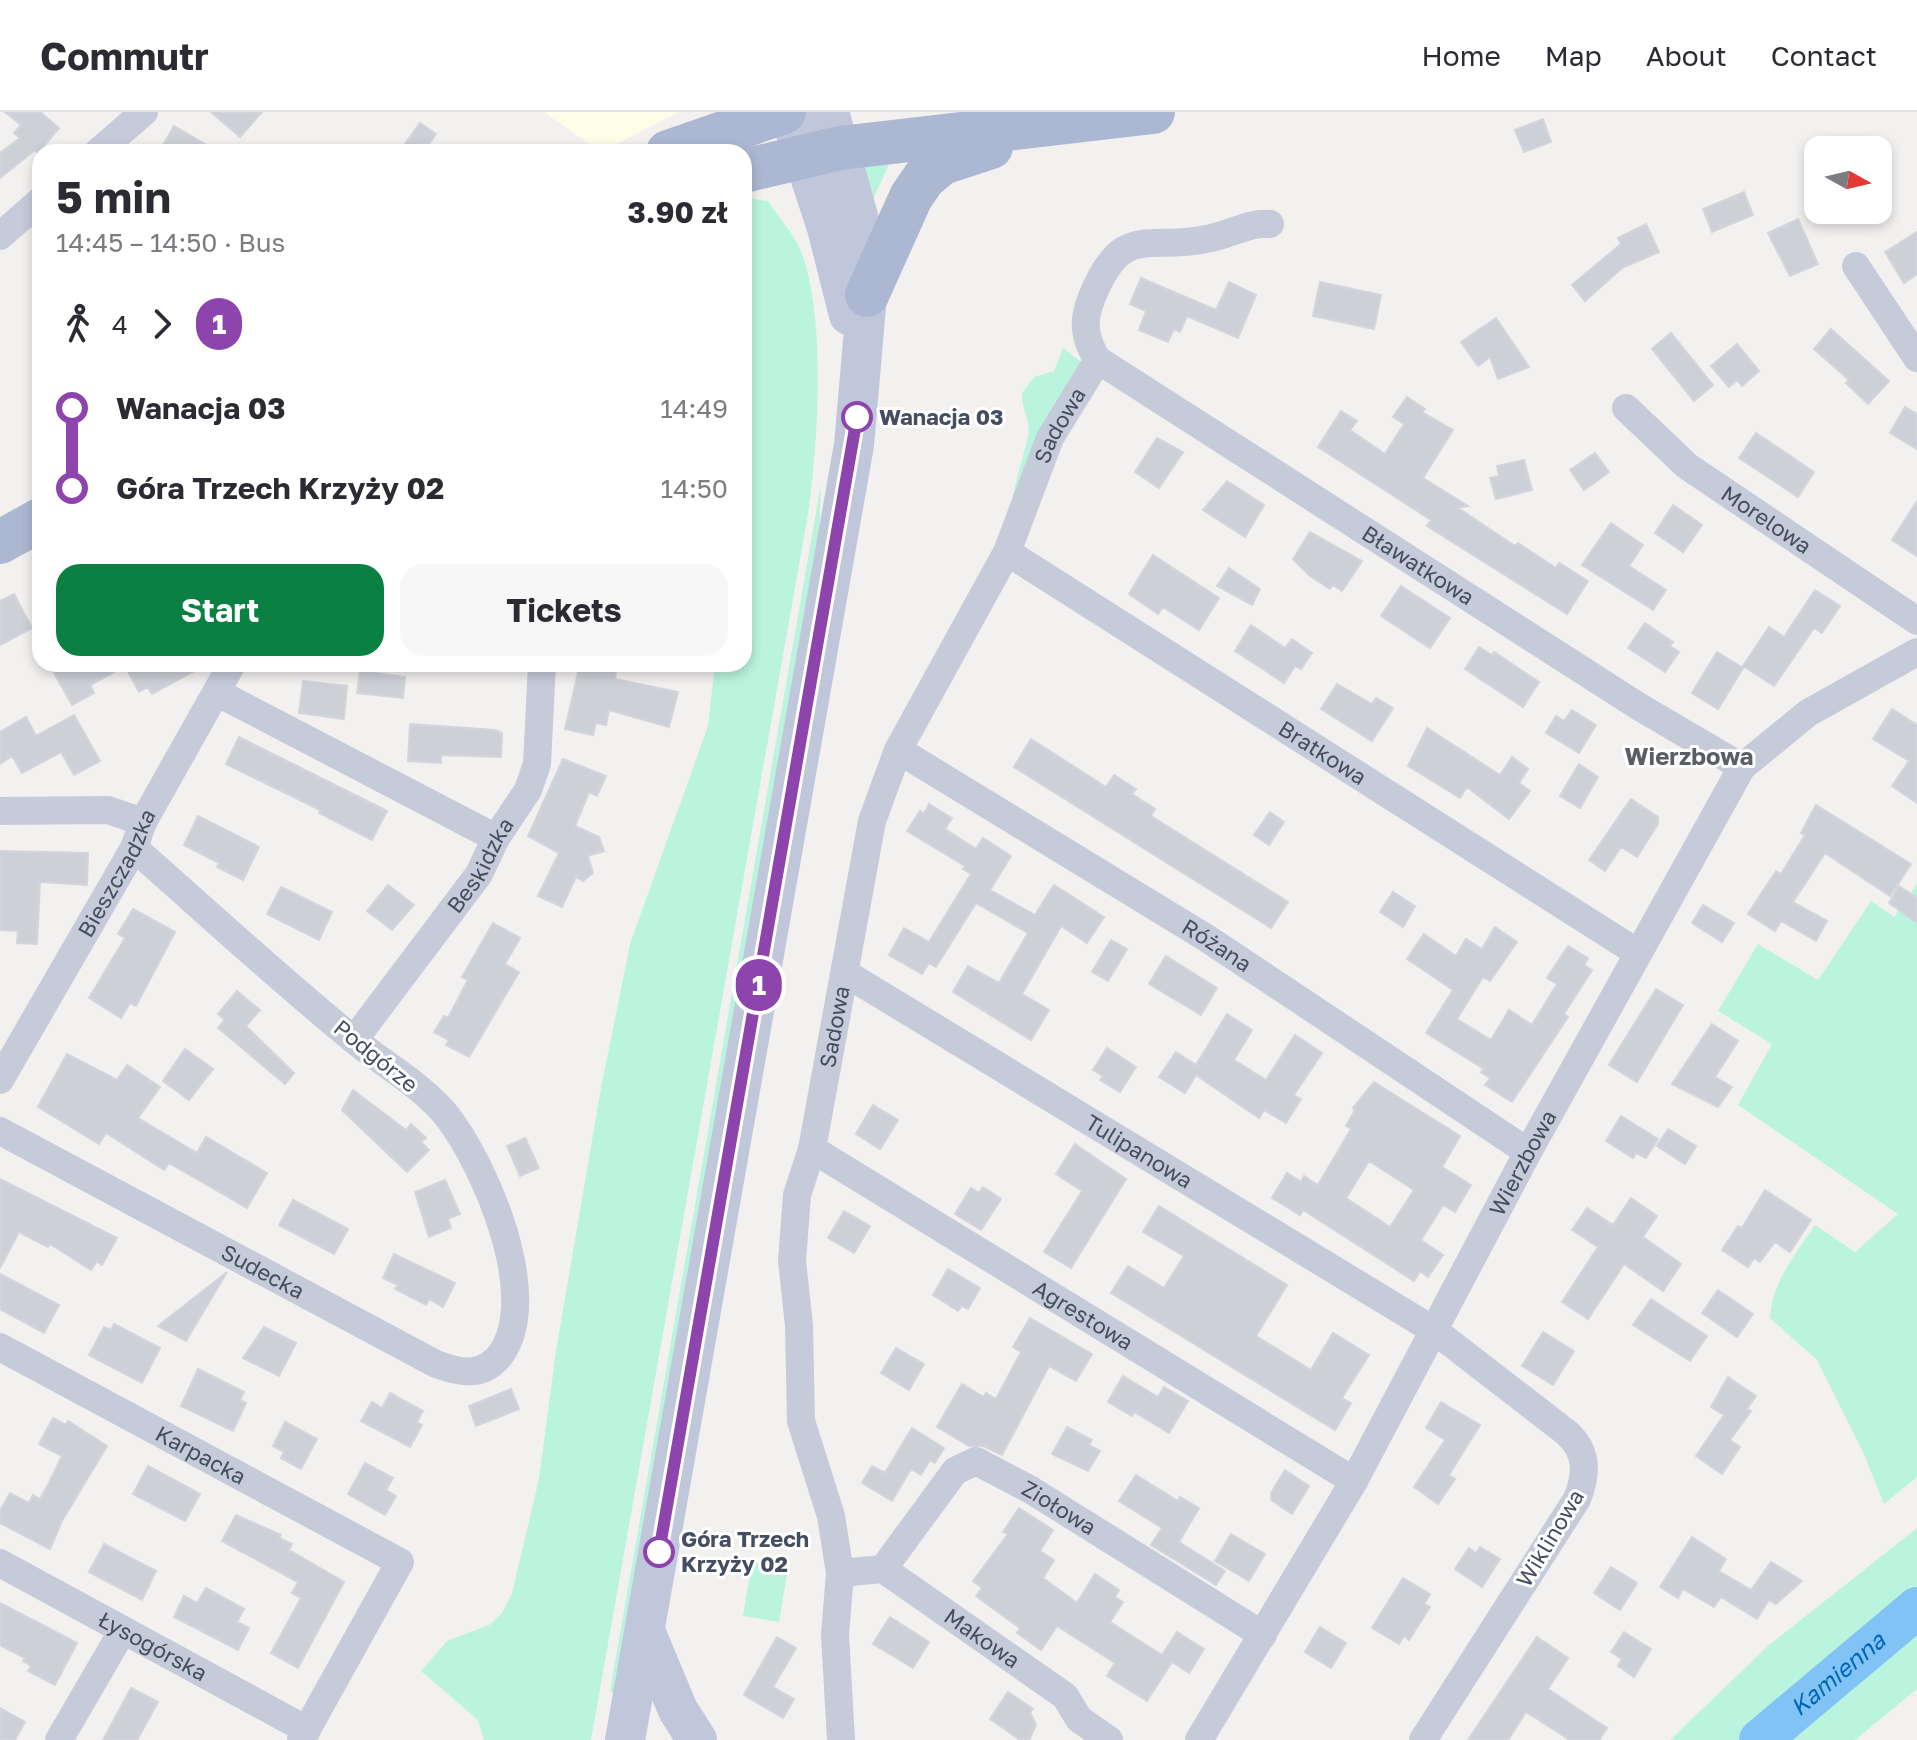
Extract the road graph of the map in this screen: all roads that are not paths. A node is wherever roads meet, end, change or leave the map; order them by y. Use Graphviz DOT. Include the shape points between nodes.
graph roads {
  1 [pos="144,112"];
  2 [pos="786,112"];
  3 [pos="1153,112"];
  4 [pos="1073,122"];
  5 [pos="824,138"];
  6 [pos="107,144"];
  7 [pos="692,144"];
  8 [pos="752,168"];
  9 [pos="32,208"];
  10 [pos="1270,224"];
  11 [pos="0,236"];
  12 [pos="1856,266"];
  13 [pos="867,295"];
  14 [pos="859,355"];
  15 [pos="1917,358"];
  16 [pos="1098,360"];
  17 [pos="1626,408"];
  18 [pos="32,524"];
  19 [pos="0,542"];
  20 [pos="1007,552"];
  21 [pos="1917,621"];
  22 [pos="1917,652"];
  23 [pos="228,672"];
  24 [pos="542,672"];
  25 [pos="218,693"];
  26 [pos="898,750"];
  27 [pos="1742,767"];
  28 [pos="0,811"];
  29 [pos="138,835"];
  30 [pos="496,838"];
  31 [pos="1638,953"];
  32 [pos="845,973"];
  33 [pos="354,1040"];
  34 [pos="3,1069"];
  35 [pos="0,1131"];
  36 [pos="812,1149"];
  37 [pos="1528,1152"];
  38 [pos="510,1328"];
  39 [pos="1435,1331"];
  40 [pos="0,1347"];
  41 [pos="1354,1481"];
  42 [pos="0,1563"];
  43 [pos="883,1569"];
  44 [pos="840,1573"];
  45 [pos="123,1630"];
  46 [pos="645,1631"];
  47 [pos="1263,1635"];
  48 [pos="304,1735"];
  49 [pos="626,1736"];
  50 [pos="59,1740"];
  51 [pos="681,1740"];
  52 [pos="697,1740"];
  53 [pos="841,1740"];
  54 [pos="1109,1740"];
  55 [pos="1199,1740"];
  56 [pos="1423,1740"];
  1 -- 6 [label="street"];
  2 -- 5 [label="main road"];
  2 -- 7 [label="main road"];
  3 -- 4 [label="main road"];
  4 -- 5 [label="main road"];
  4 -- 13 [label="main road" via="942,163 924,178"];
  5 -- 8 [label="main road"];
  5 -- 13 [label="main road" via="859,220"];
  5 -- 14 [label="main road" via="827,228"];
  9 -- 11 [label="street"];
  10 -- 16 [label="street" via="1209,239 1136,244 1116,254 1102,271 1086,316 1086,341"];
  12 -- 15 [label="street"];
  13 -- 14 [label="main road"];
  14 -- 46 [label="main road" via="854,445"];
  16 -- 20 [label="street, Sadowa" via="1050,438"];
  16 -- 27 [label="street, Bławatkowa"];
  17 -- 21 [label="street, Morelowa" via="1697,474"];
  18 -- 19 [label="main road"];
  20 -- 26 [label="street, Sadowa"];
  20 -- 31 [label="street, Bratkowa"];
  22 -- 27 [label="street, Wierzbowa" via="1808,713"];
  23 -- 25 [label="street, Bieszczadzka"];
  24 -- 30 [label="street, Beskidzka" via="537,764 528,790"];
  25 -- 29 [label="street, Bieszczadzka"];
  25 -- 30 [label="street"];
  26 -- 32 [label="street, Sadowa" via="872,821"];
  26 -- 37 [label="street, Różana" via="1208,939"];
  27 -- 31 [label="street, Wierzbowa"];
  28 -- 29 [label="street, Podgórze" via="108,810"];
  29 -- 33 [label="street, Podgórze"];
  29 -- 34 [label="street, Bieszczadzka"];
  30 -- 33 [label="street, Beskidzka" via="479,874"];
  31 -- 37 [label="street, Wierzbowa"];
  32 -- 36 [label="street, Sadowa"];
  32 -- 39 [label="street, Tulipanowa"];
  33 -- 38 [label="street, Podgórze" via="445,1114 481,1169 507,1247 514,1301"];
  35 -- 38 [label="street, Sudecka" via="454,1371 474,1372 489,1365 505,1345"];
  36 -- 41 [label="street, Agrestowa"];
  36 -- 44 [label="street, Sadowa" via="797,1195 792,1261 801,1421 831,1516"];
  37 -- 39 [label="street, Wierzbowa"];
  39 -- 41 [label="street, Wierzbowa"];
  39 -- 56 [label="street, Wiklinowa" via="1567,1433 1579,1446 1585,1468 1564,1520"];
  40 -- 48 [label="street, Karpacka" via="400,1562"];
  41 -- 47 [label="street, Wierzbowa"];
  42 -- 45 [label="street, Łysogórska"];
  43 -- 44 [label="street"];
  43 -- 47 [label="street, Ziołowa" via="955,1471 971,1461 982,1462"];
  43 -- 54 [label="street, Makowa" via="1065,1696 1079,1719"];
  44 -- 53 [label="street, Sadowa" via="835,1635"];
  45 -- 48 [label="street, Łysogórska"];
  45 -- 50 [label="street"];
  46 -- 49 [label="main road"];
  46 -- 52 [label="main road" via="678,1710"];
  47 -- 55 [label="street, Wierzbowa"];
  49 -- 51 [label="main road"];
}
